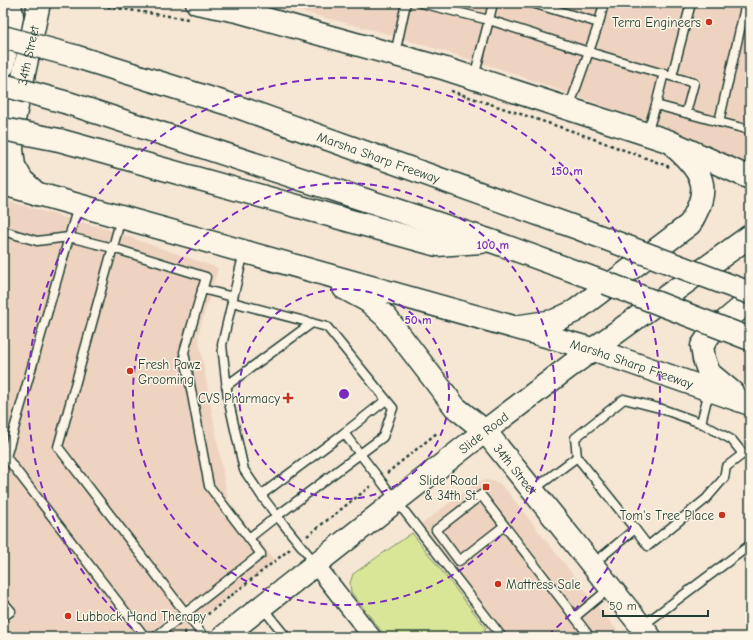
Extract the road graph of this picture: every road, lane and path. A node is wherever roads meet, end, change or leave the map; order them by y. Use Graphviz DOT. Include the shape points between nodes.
graph roads {
  1 [pos="10,3"];
  2 [pos="38,3"];
  3 [pos="84,3"];
  4 [pos="406,3"];
  5 [pos="421,3"];
  6 [pos="493,3"];
  7 [pos="532,3"];
  8 [pos="604,3"];
  9 [pos="691,3"];
  10 [pos="746,3"];
  11 [pos="747,9"];
  12 [pos="262,10"];
  13 [pos="195,12"];
  14 [pos="489,20"];
  15 [pos="599,23"];
  16 [pos="3,37"];
  17 [pos="589,52"];
  18 [pos="395,55"];
  19 [pos="3,66"];
  20 [pos="668,75"];
  21 [pos="474,78"];
  22 [pos="3,86"];
  23 [pos="446,89"];
  24 [pos="656,105"];
  25 [pos="568,108"];
  26 [pos="686,113"];
  27 [pos="719,122"];
  28 [pos="3,129"];
  29 [pos="750,130"];
  30 [pos="647,134"];
  31 [pos="668,141"];
  32 [pos="671,168"];
  33 [pos="750,178"];
  34 [pos="3,184"];
  35 [pos="38,194"];
  36 [pos="78,205"];
  37 [pos="121,217"];
  38 [pos="3,231"];
  39 [pos="750,236"];
  40 [pos="69,237"];
  41 [pos="494,242"];
  42 [pos="112,248"];
  43 [pos="244,252"];
  44 [pos="314,271"];
  45 [pos="202,290"];
  46 [pos="750,293"];
  47 [pos="232,300"];
  48 [pos="750,300"];
  49 [pos="312,323"];
  50 [pos="514,328"];
  51 [pos="750,339"];
  52 [pos="592,349"];
  53 [pos="226,386"];
  54 [pos="710,390"];
  55 [pos="386,400"];
  56 [pos="747,403"];
  57 [pos="701,423"];
  58 [pos="485,431"];
  59 [pos="438,432"];
  60 [pos="344,433"];
  61 [pos="360,454"];
  62 [pos="577,456"];
  63 [pos="379,479"];
  64 [pos="533,490"];
  65 [pos="261,495"];
  66 [pos="396,500"];
  67 [pos="277,516"];
  68 [pos="504,526"];
  69 [pos="635,529"];
  70 [pos="249,538"];
  71 [pos="298,542"];
  72 [pos="750,545"];
  73 [pos="315,564"];
  74 [pos="592,565"];
  75 [pos="611,588"];
  76 [pos="3,602"];
  77 [pos="262,606"];
  78 [pos="185,614"];
  79 [pos="3,617"];
  80 [pos="575,617"];
  81 [pos="194,625"];
  82 [pos="233,632"];
  83 [pos="646,632"];
  84 [pos="145,637"];
  85 [pos="155,637"];
  86 [pos="179,637"];
  87 [pos="204,637"];
  88 [pos="286,637"];
  89 [pos="372,637"];
  90 [pos="502,637"];
  91 [pos="590,637"];
  1 -- 19 [label="main road" via="12,16"];
  2 -- 35 [label="main road, 34th Street" via="14,120 12,150 14,166 22,180"];
  3 -- 13 [label="path"];
  4 -- 18 [label="lane"];
  5 -- 14 [label="lane"];
  6 -- 14 [label="lane"];
  7 -- 15 [label="lane"];
  8 -- 15 [label="lane"];
  9 -- 20 [label="lane"];
  10 -- 11 [label="lane"];
  11 -- 27 [label="lane"];
  12 -- 13 [label="main road"];
  12 -- 18 [label="main road"];
  14 -- 17 [label="lane"];
  14 -- 21 [label="lane"];
  15 -- 17 [label="lane"];
  16 -- 46 [label="main road, Marsha Sharp Freeway, bridge" via="74,56 238,107 580,229"];
  17 -- 20 [label="lane"];
  17 -- 25 [label="lane"];
  18 -- 21 [label="main road"];
  20 -- 24 [label="lane"];
  20 -- 26 [label="lane" via="694,83"];
  21 -- 25 [label="main road"];
  22 -- 41 [label="main road, bridge" via="68,103"];
  23 -- 32 [label="path" via="575,132"];
  24 -- 26 [label="lane"];
  24 -- 30 [label="lane"];
  25 -- 30 [label="main road"];
  26 -- 27 [label="lane"];
  27 -- 29 [label="lane"];
  28 -- 41 [label="main road, bridge" via="59,140 437,245"];
  30 -- 31 [label="main road"];
  31 -- 33 [label="main road"];
  31 -- 50 [label="main road" via="687,158 699,174 703,189 699,208 690,224 575,311 554,321"];
  34 -- 35 [label="main road, Marsha Sharp Freeway"];
  35 -- 36 [label="main road, Marsha Sharp Freeway"];
  36 -- 37 [label="main road, Marsha Sharp Freeway"];
  36 -- 40 [label="lane"];
  37 -- 42 [label="lane"];
  37 -- 43 [label="main road, Marsha Sharp Freeway"];
  38 -- 40 [label="lane" via="37,241"];
  39 -- 52 [label="main road, Slide Road"];
  40 -- 42 [label="lane"];
  40 -- 84 [label="lane" via="6,457"];
  41 -- 51 [label="main road, bridge"];
  42 -- 45 [label="lane" via="206,277"];
  42 -- 78 [label="lane" via="58,447"];
  43 -- 44 [label="main road, Marsha Sharp Freeway"];
  43 -- 47 [label="lane"];
  44 -- 50 [label="main road, Marsha Sharp Freeway"];
  44 -- 58 [label="main road, 34th Street" via="368,301 386,316 455,407"];
  45 -- 47 [label="lane"];
  45 -- 70 [label="lane" via="184,352 209,486"];
  47 -- 49 [label="lane"];
  47 -- 53 [label="lane" via="222,345"];
  48 -- 56 [label="main road" via="710,334 702,346 709,372"];
  49 -- 53 [label="lane"];
  49 -- 55 [label="lane" via="327,327"];
  50 -- 52 [label="main road, Marsha Sharp Freeway"];
  52 -- 54 [label="main road, Marsha Sharp Freeway"];
  52 -- 58 [label="main road, Slide Road"];
  53 -- 65 [label="lane" via="244,470"];
  54 -- 56 [label="main road, Marsha Sharp Freeway"];
  54 -- 57 [label="lane"];
  55 -- 60 [label="lane"];
  55 -- 61 [label="lane" via="393,408 383,437"];
  57 -- 62 [label="lane" via="624,399 575,438"];
  57 -- 69 [label="lane" via="732,440 743,454 726,467 724,478 706,499 648,546"];
  58 -- 64 [label="main road, 34th Street"];
  58 -- 66 [label="main road, Slide Road"];
  59 -- 63 [label="path"];
  60 -- 61 [label="lane"];
  60 -- 65 [label="lane"];
  61 -- 63 [label="lane"];
  61 -- 67 [label="lane"];
  62 -- 64 [label="lane"];
  62 -- 69 [label="lane"];
  63 -- 66 [label="lane"];
  63 -- 71 [label="path"];
  64 -- 74 [label="main road, 34th Street"];
  65 -- 67 [label="lane"];
  66 -- 73 [label="main road, Slide Road"];
  66 -- 90 [label="lane"];
  67 -- 70 [label="lane"];
  67 -- 71 [label="lane"];
  68 -- 68 [label="lane" via="459,561 436,530 481,495"];
  68 -- 80 [label="lane"];
  69 -- 74 [label="lane"];
  70 -- 78 [label="lane" via="261,554"];
  71 -- 73 [label="lane"];
  71 -- 81 [label="path"];
  72 -- 83 [label="lane"];
  73 -- 77 [label="main road, Slide Road"];
  73 -- 89 [label="street"];
  74 -- 75 [label="main road, 34th Street"];
  75 -- 80 [label="lane"];
  75 -- 83 [label="main road, 34th Street"];
  76 -- 79 [label="lane" via="11,612"];
  77 -- 82 [label="main road, Slide Road"];
  77 -- 88 [label="lane"];
  78 -- 81 [label="lane"];
  78 -- 85 [label="lane"];
  80 -- 91 [label="lane"];
  81 -- 86 [label="path"];
  81 -- 87 [label="lane"];
}
